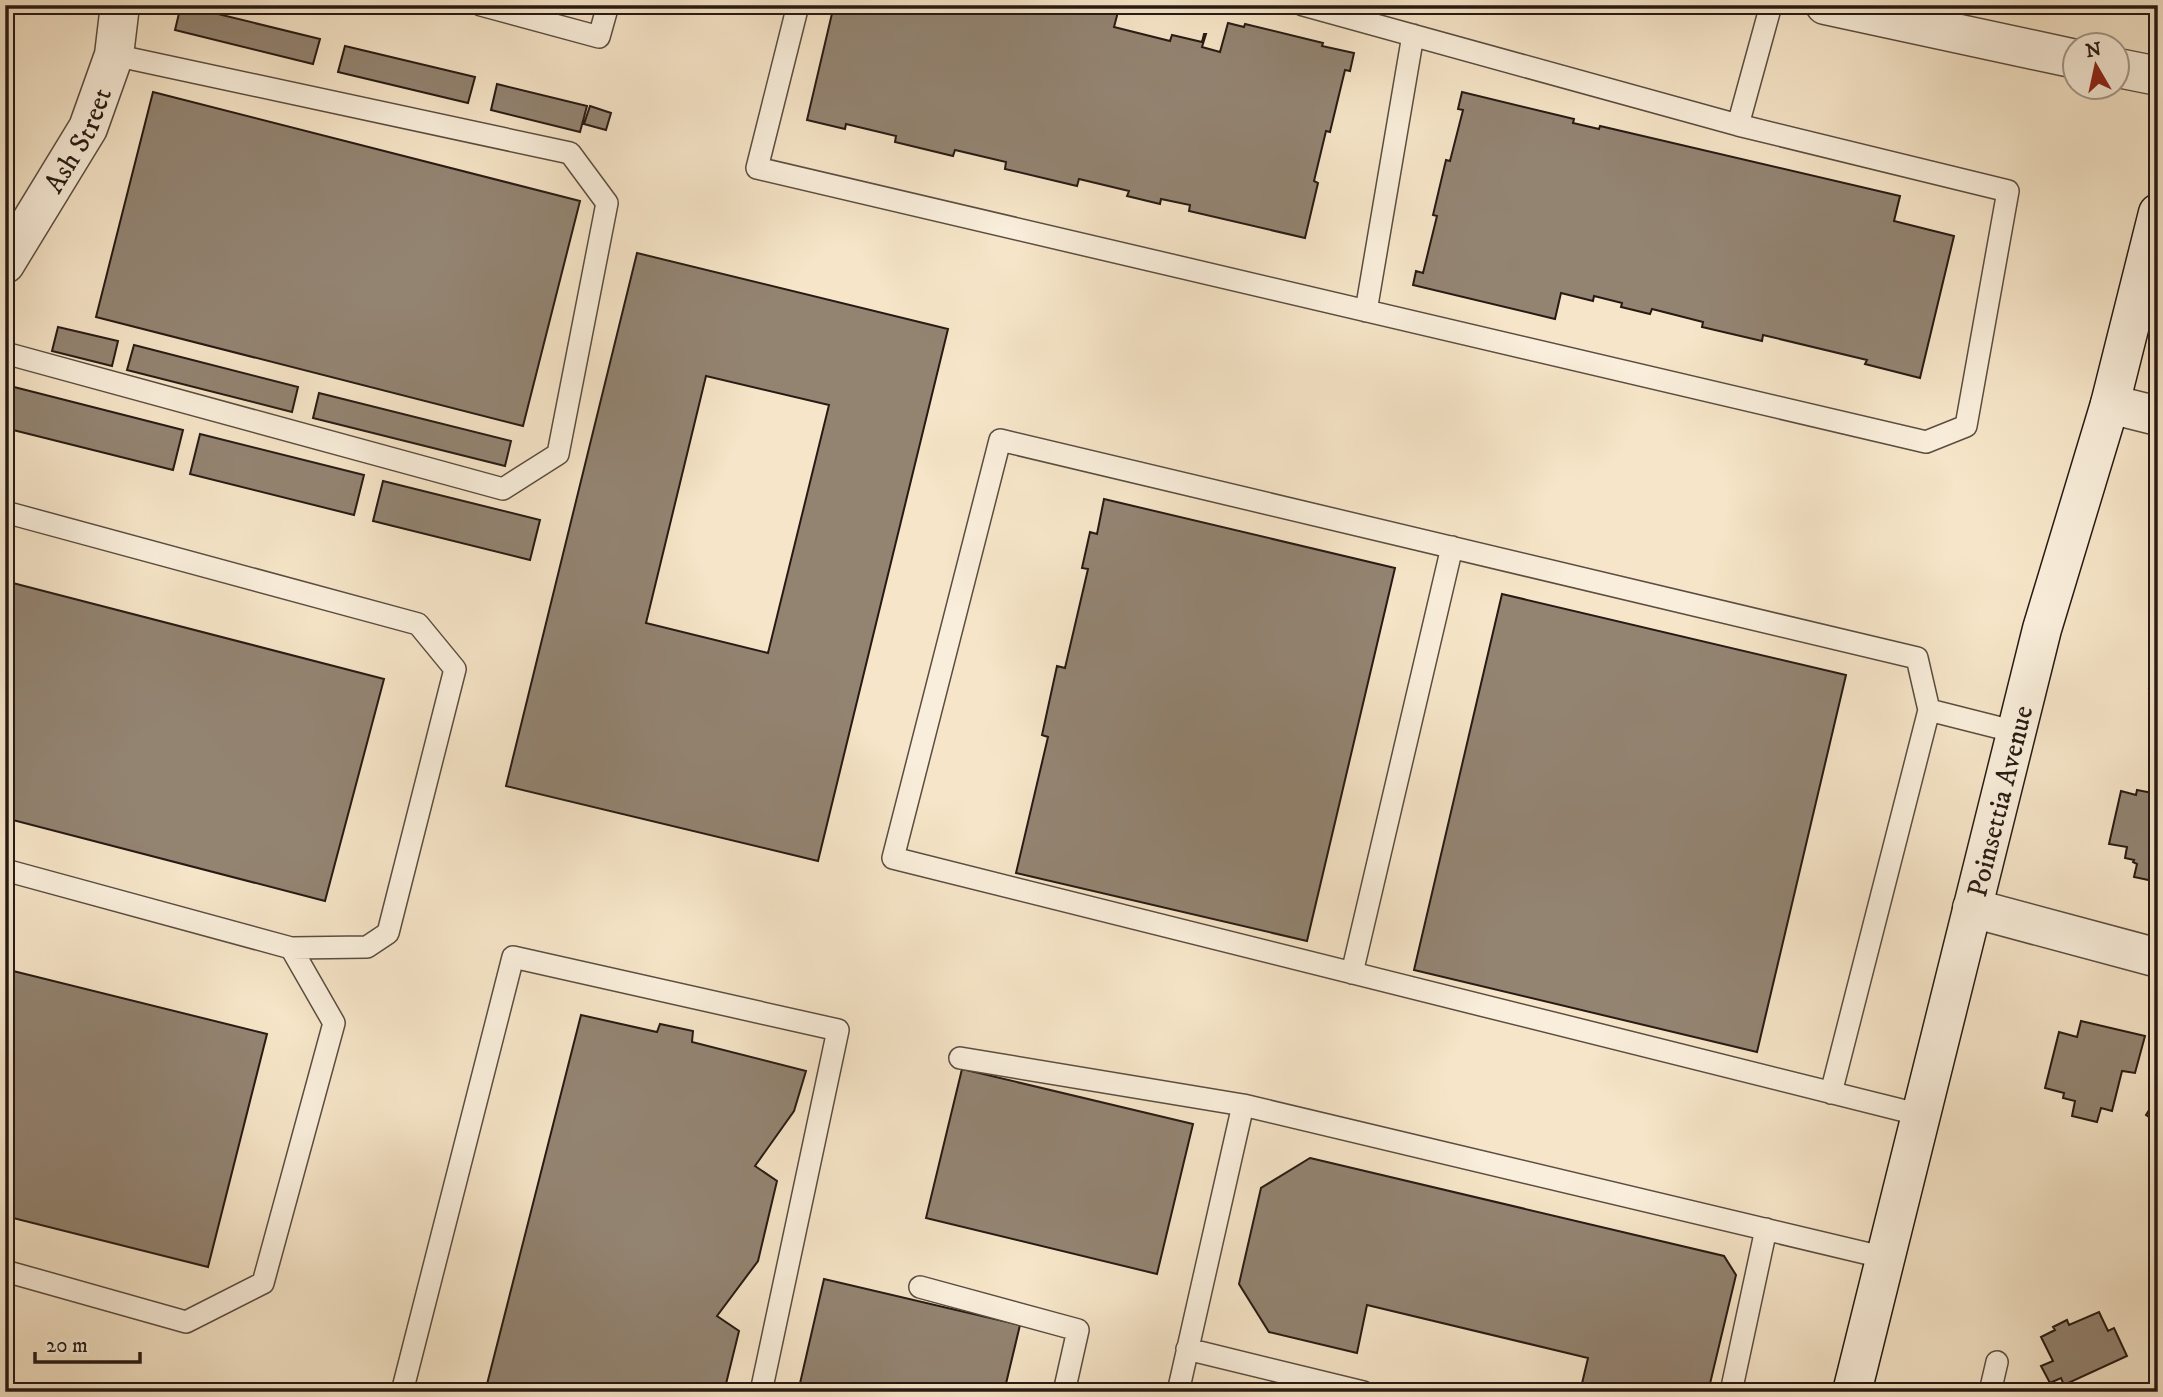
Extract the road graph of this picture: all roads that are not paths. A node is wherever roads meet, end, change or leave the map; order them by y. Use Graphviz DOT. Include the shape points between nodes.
graph roads {
  1 [pos="120,5"];
  2 [pos="481,5"];
  3 [pos="608,5"];
  4 [pos="798,5"];
  5 [pos="1303,5"];
  6 [pos="1770,5"];
  7 [pos="1825,5"];
  8 [pos="1413,35"];
  9 [pos="114,55"];
  10 [pos="2062,56"];
  11 [pos="2132,71"];
  12 [pos="2158,76"];
  13 [pos="1738,125"];
  14 [pos="2158,213"];
  15 [pos="5,264"];
  16 [pos="1366,311"];
  17 [pos="5,353"];
  18 [pos="2110,404"];
  19 [pos="2158,416"];
  20 [pos="5,512"];
  21 [pos="1452,547"];
  22 [pos="1929,710"];
  23 [pos="2016,732"];
  24 [pos="5,870"];
  25 [pos="1972,908"];
  26 [pos="291,948"];
  27 [pos="2158,958"];
  28 [pos="1352,973"];
  29 [pos="960,1058"];
  30 [pos="1831,1093"];
  31 [pos="1243,1105"];
  32 [pos="1921,1115"];
  33 [pos="1766,1229"];
  34 [pos="1886,1258"];
  35 [pos="5,1271"];
  36 [pos="920,1287"];
  37 [pos="1187,1349"];
  38 [pos="1997,1362"];
  39 [pos="402,1392"];
  40 [pos="761,1392"];
  41 [pos="1064,1392"];
  42 [pos="1178,1392"];
  43 [pos="1363,1392"];
  44 [pos="1731,1392"];
  45 [pos="1852,1392"];
  46 [pos="1990,1392"];
  1 -- 9 [label="street, Ash Street"];
  2 -- 3 [label="lane" via="599,37"];
  4 -- 16 [label="lane" via="757,168"];
  5 -- 8 [label="lane"];
  6 -- 13 [label="lane"];
  7 -- 10 [label="street"];
  8 -- 13 [label="lane"];
  8 -- 16 [label="lane"];
  9 -- 15 [label="street, Ash Street" via="88,128"];
  9 -- 17 [label="lane" via="570,153 607,203 558,454 503,489"];
  11 -- 12 [label="street"];
  13 -- 16 [label="lane" via="2008,191 1966,426 1926,442"];
  14 -- 18 [label="street, Poinsettia Avenue"];
  18 -- 19 [label="street"];
  18 -- 23 [label="street, Poinsettia Avenue"];
  20 -- 26 [label="lane" via="418,624 455,669 388,933 367,947"];
  21 -- 22 [label="lane" via="1917,658"];
  21 -- 28 [label="lane"];
  21 -- 28 [label="lane" via="1000,439 893,858"];
  22 -- 23 [label="lane"];
  22 -- 30 [label="lane"];
  23 -- 25 [label="street, Poinsettia Avenue"];
  24 -- 26 [label="lane"];
  25 -- 27 [label="street"];
  25 -- 32 [label="street, Poinsettia Avenue"];
  26 -- 35 [label="lane" via="334,1023 263,1283 186,1322"];
  28 -- 30 [label="lane"];
  29 -- 31 [label="lane"];
  30 -- 32 [label="lane"];
  31 -- 33 [label="lane"];
  31 -- 37 [label="lane"];
  32 -- 34 [label="street, Poinsettia Avenue"];
  33 -- 34 [label="lane"];
  33 -- 44 [label="lane"];
  34 -- 45 [label="street, Poinsettia Avenue"];
  36 -- 41 [label="lane" via="1078,1330"];
  37 -- 42 [label="lane"];
  37 -- 43 [label="lane"];
  38 -- 46 [label="lane"];
  39 -- 40 [label="lane" via="513,957 838,1030"];
}
